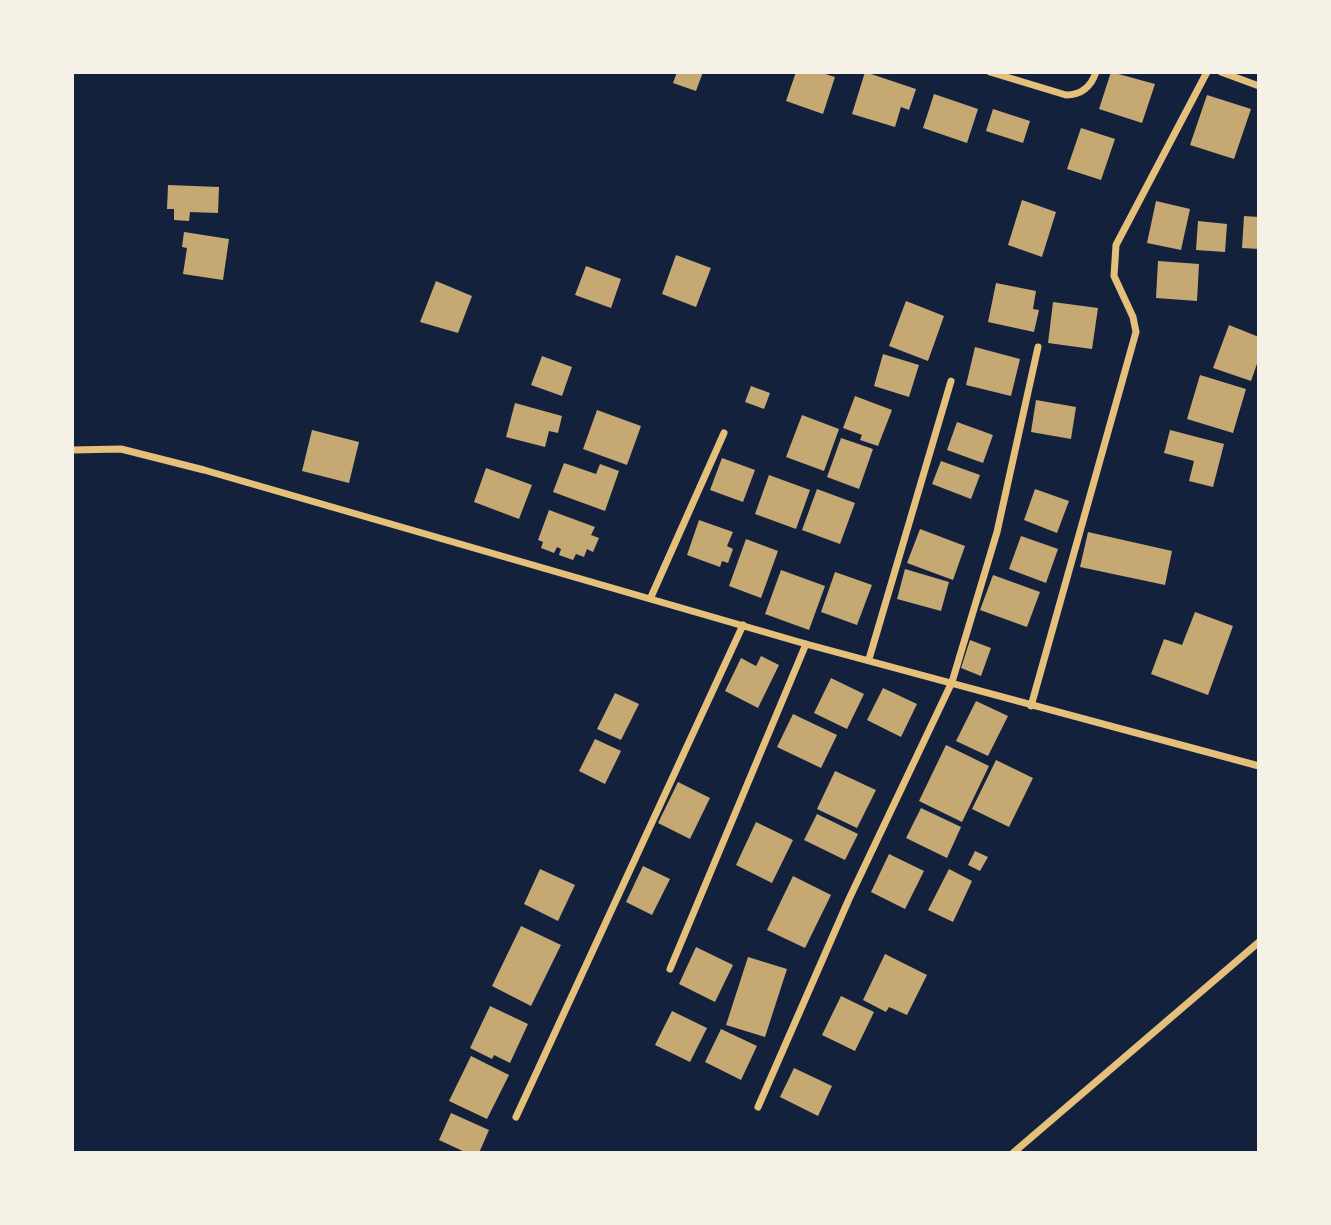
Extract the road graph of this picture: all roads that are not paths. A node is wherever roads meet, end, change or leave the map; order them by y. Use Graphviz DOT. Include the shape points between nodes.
graph roads {
  1 [pos="990,72"];
  2 [pos="1096,72"];
  3 [pos="1207,72"];
  4 [pos="1221,72"];
  5 [pos="1259,86"];
  6 [pos="1038,347"];
  7 [pos="951,381"];
  8 [pos="724,433"];
  9 [pos="72,450"];
  10 [pos="651,597"];
  11 [pos="743,625"];
  12 [pos="806,643"];
  13 [pos="869,659"];
  14 [pos="953,682"];
  15 [pos="1031,706"];
  16 [pos="1259,766"];
  17 [pos="1259,942"];
  18 [pos="670,969"];
  19 [pos="758,1107"];
  20 [pos="516,1118"];
  21 [pos="1013,1153"];
  1 -- 2 [label="street" via="1076,95 1087,88"];
  3 -- 15 [label="street" via="1116,245 1114,276 1136,332"];
  4 -- 5 [label="street"];
  6 -- 14 [label="street" via="997,532"];
  7 -- 13 [label="street"];
  8 -- 10 [label="street"];
  9 -- 10 [label="street" via="121,449 204,470"];
  10 -- 11 [label="street"];
  11 -- 12 [label="street"];
  11 -- 20 [label="street"];
  12 -- 13 [label="street"];
  12 -- 18 [label="street"];
  13 -- 14 [label="street"];
  14 -- 15 [label="street"];
  14 -- 19 [label="street" via="849,900"];
  15 -- 16 [label="street"];
  17 -- 21 [label="street"];
}
